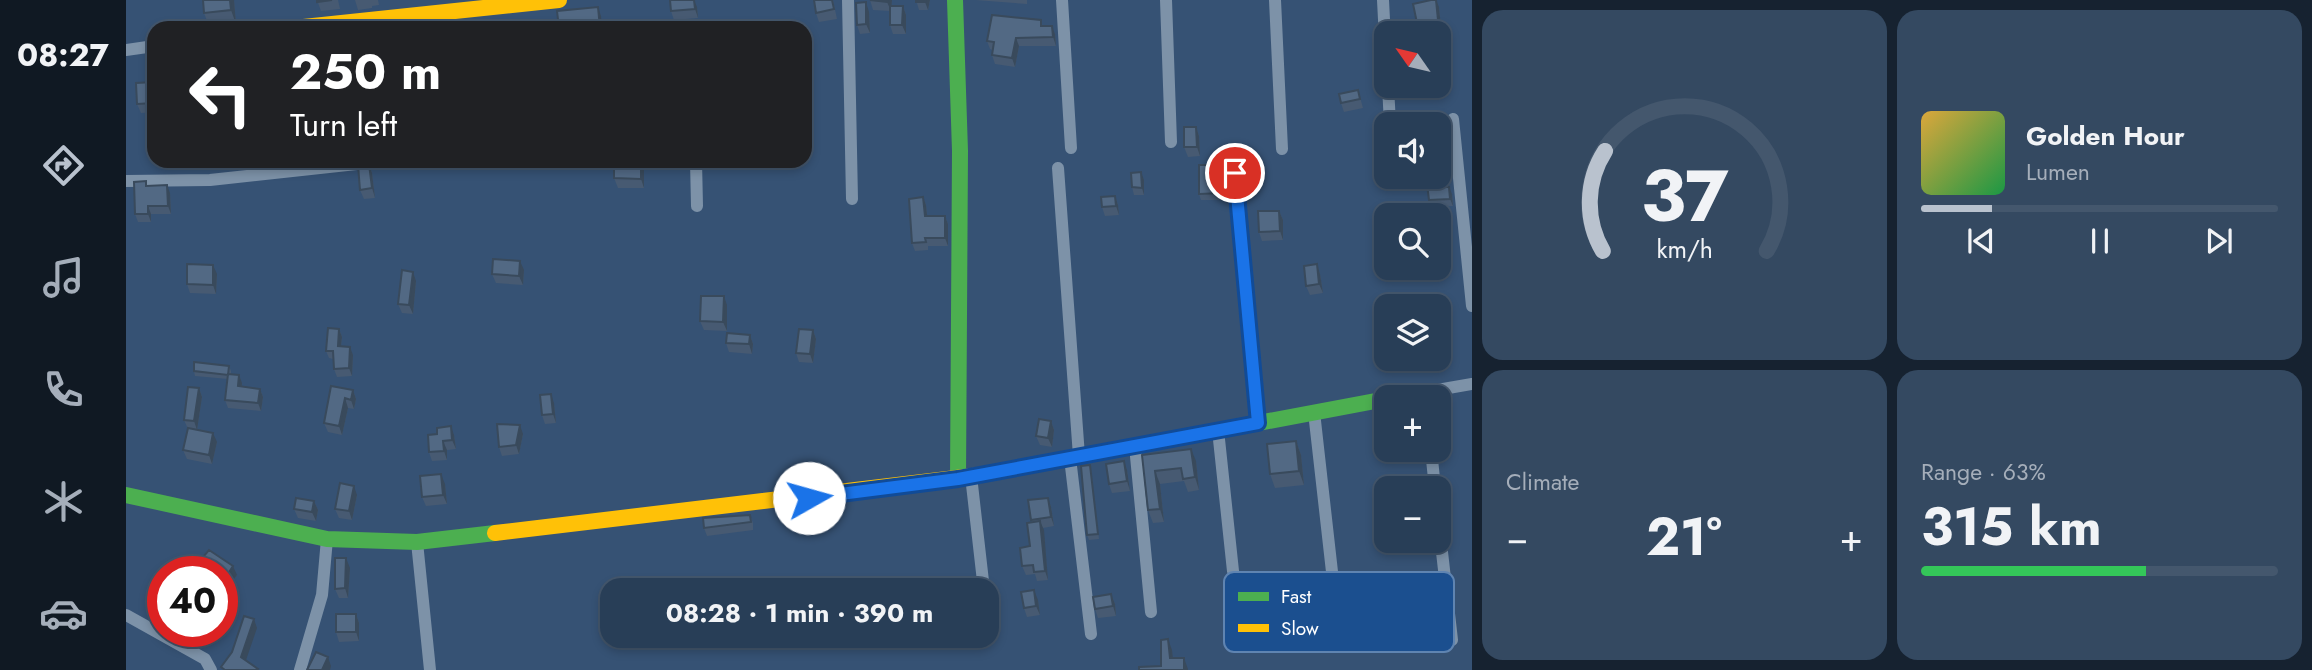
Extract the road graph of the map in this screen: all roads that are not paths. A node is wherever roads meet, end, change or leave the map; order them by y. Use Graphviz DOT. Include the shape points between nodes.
graph roads {
  1 [pos="559,0"];
  2 [pos="848,0"];
  3 [pos="956,0"];
  4 [pos="1062,0"];
  5 [pos="1166,0"];
  6 [pos="1275,0"];
  7 [pos="1382,0"];
  8 [pos="360,21"];
  9 [pos="1383,21"];
  10 [pos="147,47"];
  11 [pos="126,50"];
  12 [pos="1452,119"];
  13 [pos="1171,142"];
  14 [pos="1071,148"];
  15 [pos="1282,149"];
  16 [pos="320,168"];
  17 [pos="696,168"];
  18 [pos="1058,168"];
  19 [pos="1235,173"];
  20 [pos="126,181"];
  21 [pos="852,199"];
  22 [pos="697,206"];
  23 [pos="1472,306"];
  24 [pos="1472,384"];
  25 [pos="1451,389"];
  26 [pos="1374,401"];
  27 [pos="1314,412"];
  28 [pos="1258,423"];
  29 [pos="1218,430"];
  30 [pos="1135,446"];
  31 [pos="1075,457"];
  32 [pos="965,478"];
  33 [pos="126,495"];
  34 [pos="327,539"];
  35 [pos="417,542"];
  36 [pos="1442,553"];
  37 [pos="1233,571"];
  38 [pos="1332,572"];
  39 [pos="1444,572"];
  40 [pos="983,578"];
  41 [pos="1151,612"];
  42 [pos="126,615"];
  43 [pos="1091,634"];
  44 [pos="211,670"];
  45 [pos="300,670"];
  46 [pos="430,670"];
  1 -- 8 [label="street"];
  2 -- 21 [label="street"];
  3 -- 32 [label="street"];
  4 -- 14 [label="street"];
  5 -- 13 [label="street"];
  6 -- 15 [label="street"];
  7 -- 9 [label="street"];
  10 -- 11 [label="street"];
  12 -- 23 [label="street"];
  16 -- 20 [label="street" via="209,180"];
  17 -- 22 [label="street"];
  18 -- 31 [label="street"];
  19 -- 28 [label="street"];
  24 -- 25 [label="street"];
  26 -- 27 [label="street"];
  27 -- 28 [label="street"];
  27 -- 38 [label="street"];
  28 -- 29 [label="street"];
  29 -- 30 [label="street"];
  29 -- 37 [label="street"];
  30 -- 31 [label="street"];
  30 -- 41 [label="street"];
  31 -- 32 [label="street"];
  31 -- 43 [label="street"];
  32 -- 35 [label="street"];
  32 -- 40 [label="street"];
  33 -- 34 [label="street"];
  34 -- 35 [label="street"];
  34 -- 45 [label="street" via="322,595"];
  35 -- 46 [label="street"];
  36 -- 39 [label="street"];
  42 -- 44 [label="street" via="205,659"];
}
